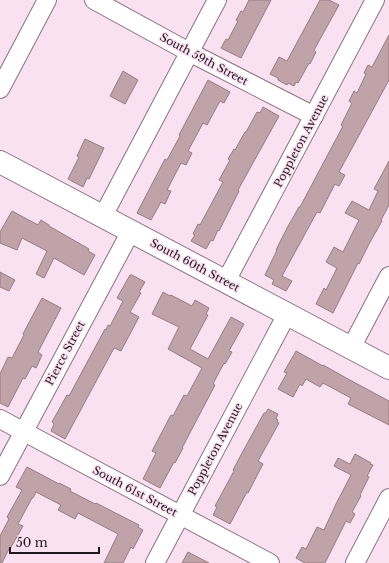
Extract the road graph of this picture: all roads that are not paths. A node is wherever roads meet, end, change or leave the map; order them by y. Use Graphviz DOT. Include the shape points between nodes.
graph roads {
  1 [pos="47,0"];
  2 [pos="94,0"];
  3 [pos="217,0"];
  4 [pos="376,0"];
  5 [pos="189,52"];
  6 [pos="0,89"];
  7 [pos="314,116"];
  8 [pos="0,162"];
  9 [pos="103,216"];
  10 [pos="131,231"];
  11 [pos="389,276"];
  12 [pos="226,281"];
  13 [pos="288,314"];
  14 [pos="351,348"];
  15 [pos="389,368"];
  16 [pos="0,419"];
  17 [pos="24,432"];
  18 [pos="0,476"];
  19 [pos="389,498"];
  20 [pos="180,515"];
  21 [pos="155,563"];
  22 [pos="270,563"];
  23 [pos="355,563"];
  1 -- 6 [label="street"];
  2 -- 5 [label="street, South 59th Street"];
  3 -- 5 [label="street"];
  4 -- 7 [label="street, Poppleton Avenue"];
  5 -- 7 [label="street, South 59th Street"];
  5 -- 9 [label="street"];
  7 -- 12 [label="street, Poppleton Avenue"];
  8 -- 9 [label="main road, South 60th Street"];
  9 -- 10 [label="main road, South 60th Street"];
  10 -- 12 [label="main road, South 60th Street"];
  10 -- 17 [label="street, Pierce Street"];
  11 -- 14 [label="street"];
  12 -- 13 [label="main road, South 60th Street"];
  13 -- 14 [label="main road, South 60th Street"];
  13 -- 20 [label="street, Poppleton Avenue"];
  14 -- 15 [label="main road, South 60th Street"];
  16 -- 17 [label="street, South 61st Street"];
  17 -- 18 [label="street, Pierce Street"];
  17 -- 20 [label="street, South 61st Street"];
  19 -- 23 [label="street"];
  20 -- 21 [label="street, Poppleton Avenue"];
  20 -- 22 [label="street, South 61st Street"];
}
